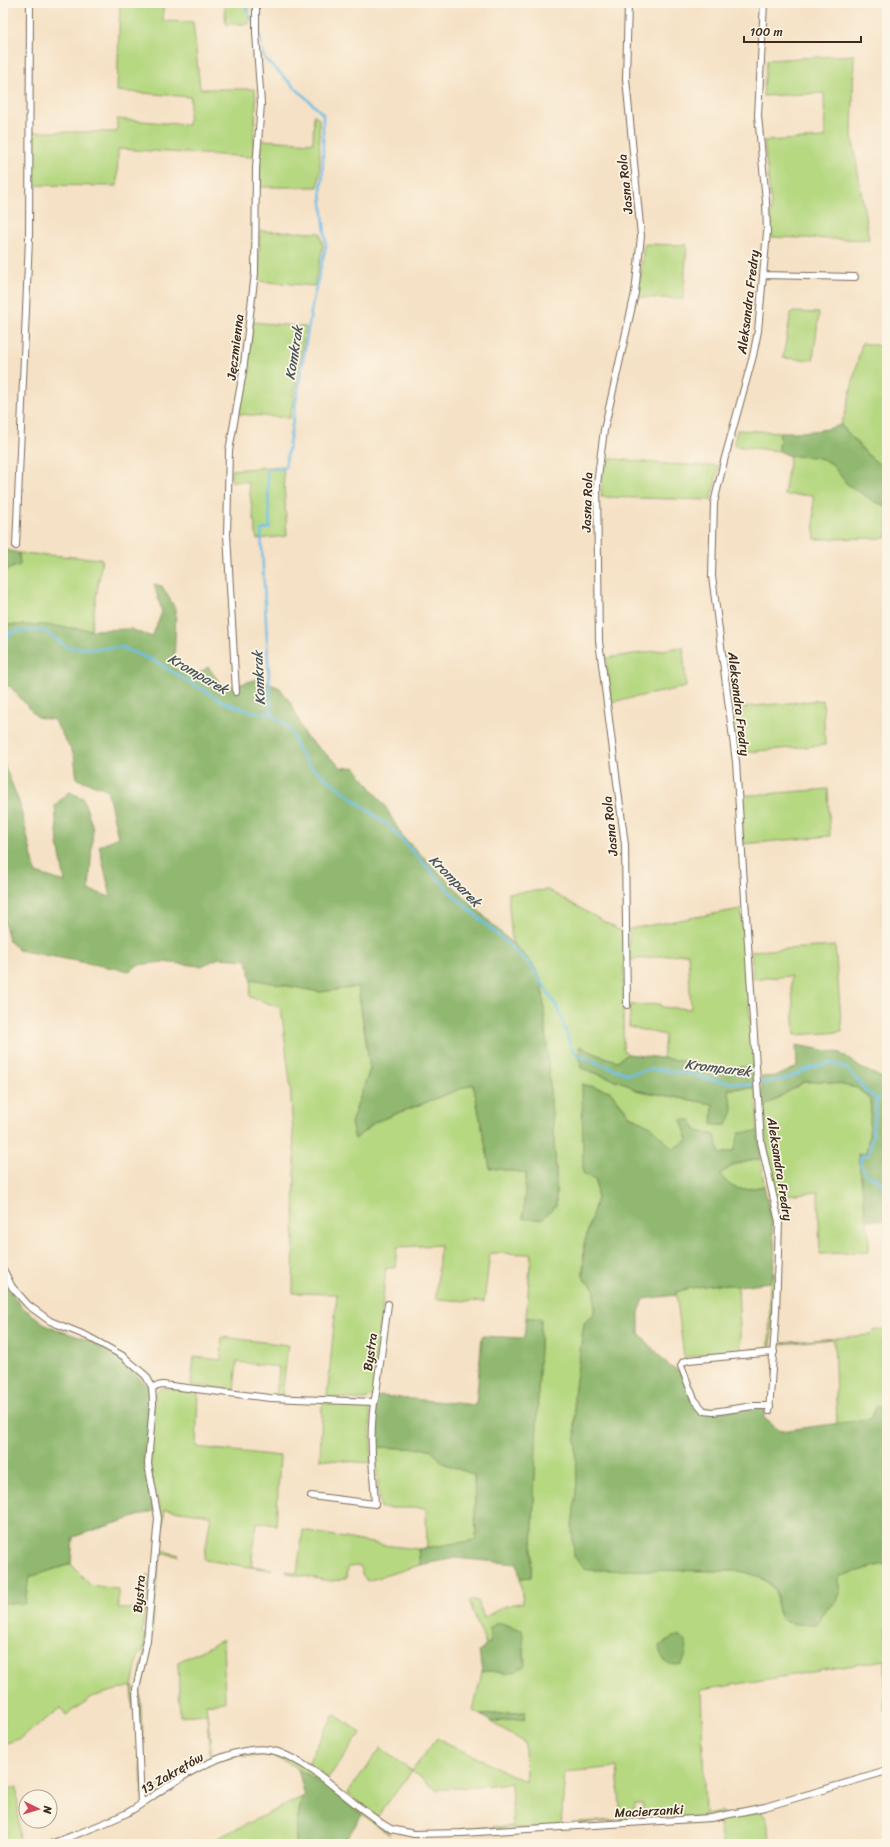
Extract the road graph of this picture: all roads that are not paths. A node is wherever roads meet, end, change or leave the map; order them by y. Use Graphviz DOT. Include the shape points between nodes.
graph roads {
  1 [pos="30,3"];
  2 [pos="256,3"];
  3 [pos="628,3"];
  4 [pos="764,3"];
  5 [pos="763,275"];
  6 [pos="855,277"];
  7 [pos="16,546"];
  8 [pos="236,692"];
  9 [pos="627,1005"];
  10 [pos="3,1269"];
  11 [pos="388,1304"];
  12 [pos="774,1352"];
  13 [pos="152,1387"];
  14 [pos="373,1402"];
  15 [pos="311,1496"];
  16 [pos="887,1771"];
  17 [pos="141,1804"];
  18 [pos="407,1833"];
  19 [pos="51,1844"];
  1 -- 7 [label="street" via="29,239"];
  2 -- 8 [label="street, Jęczmienna" via="261,104 256,168 255,273 243,372 229,451 227,535"];
  3 -- 9 [label="street, Jasna Rola" via="626,79 641,236 635,293 604,430 597,484 599,641 625,845"];
  4 -- 5 [label="street, Aleksandra Fredry" via="758,115 767,232"];
  5 -- 6 [label="street"];
  5 -- 12 [label="street, Aleksandra Fredry" via="753,356 714,503 712,576 736,762 752,1028 762,1142 779,1222"];
  10 -- 13 [label="street" via="12,1287 28,1305 50,1320 87,1336 122,1356 146,1376"];
  11 -- 14 [label="street, Bystra"];
  12 -- 12 [label="street, Aleksandra Fredry" via="689,1360 681,1366 694,1399 704,1410 713,1412 753,1406 769,1409"];
  13 -- 14 [label="street" via="163,1385 277,1399"];
  13 -- 17 [label="street, Bystra" via="148,1464 158,1518 147,1640 136,1689"];
  14 -- 15 [label="street, Bystra" via="375,1504"];
  16 -- 18 [label="street, Macierzanki" via="765,1807 711,1818 517,1831"];
  17 -- 18 [label="street, 13 Zakrętów" via="180,1778 206,1765 242,1752 267,1750 278,1752 301,1763 391,1829"];
  17 -- 19 [label="street, 13 Zakrętów" via="120,1816"];
}
